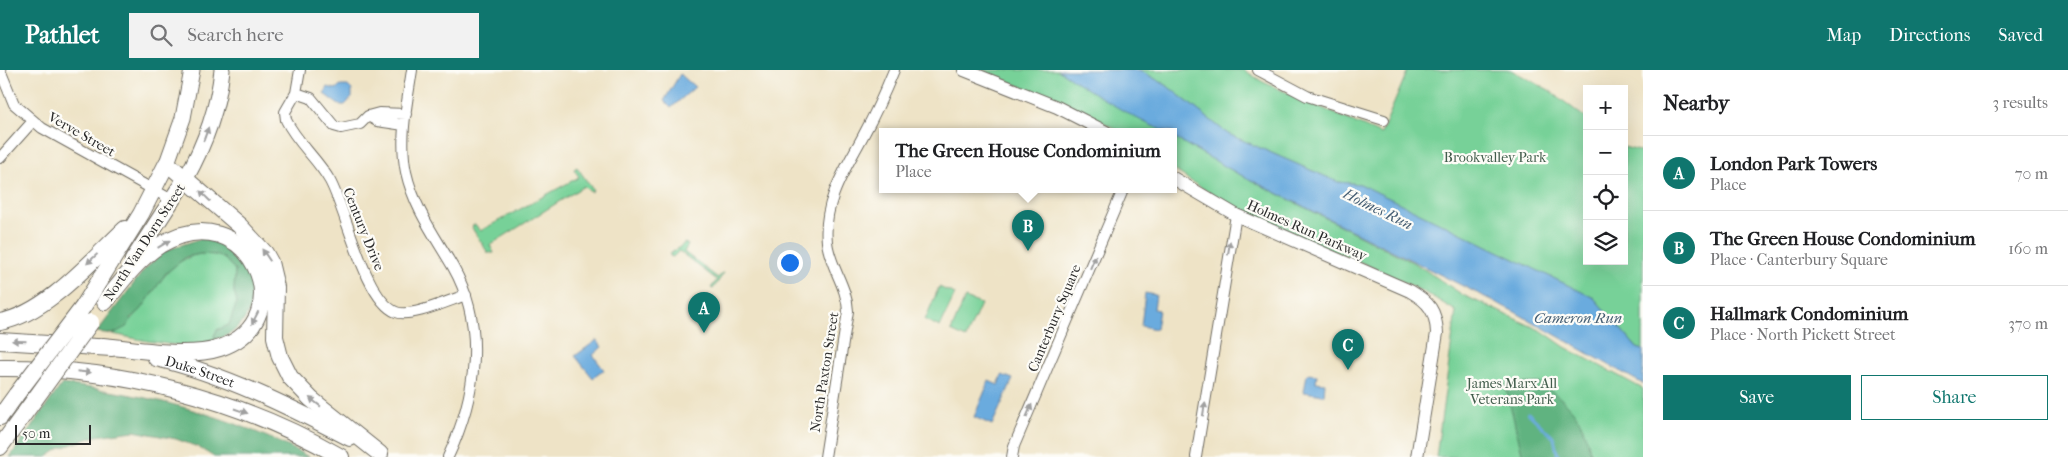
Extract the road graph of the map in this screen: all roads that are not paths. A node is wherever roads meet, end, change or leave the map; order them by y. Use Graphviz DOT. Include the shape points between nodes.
graph roads {
  1 [pos="0,70"];
  2 [pos="192,70"];
  3 [pos="222,70"];
  4 [pos="300,70"];
  5 [pos="412,70"];
  6 [pos="894,70"];
  7 [pos="964,70"];
  8 [pos="1258,70"];
  9 [pos="296,93"];
  10 [pos="405,120"];
  11 [pos="1384,120"];
  12 [pos="33,121"];
  13 [pos="1098,128"];
  14 [pos="0,158"];
  15 [pos="167,163"];
  16 [pos="186,178"];
  17 [pos="1177,180"];
  18 [pos="154,190"];
  19 [pos="1122,193"];
  20 [pos="172,200"];
  21 [pos="141,214"];
  22 [pos="1236,215"];
  23 [pos="466,295"];
  24 [pos="105,302"];
  25 [pos="0,322"];
  26 [pos="0,340"];
  27 [pos="103,346"];
  28 [pos="0,368"];
  29 [pos="0,418"];
  30 [pos="0,447"];
  31 [pos="382,456"];
  32 [pos="341,457"];
  33 [pos="448,457"];
  34 [pos="825,457"];
  35 [pos="1012,457"];
  36 [pos="1196,457"];
  37 [pos="1417,457"];
  1 -- 12 [label="street, Verve Street" via="14,104"];
  2 -- 15 [label="main road, North Van Dorn Street" via="183,118"];
  16 -- 3 [label="main road, North Van Dorn Street, one-way" via="207,132 220,92"];
  4 -- 9 [label="street"];
  5 -- 10 [label="street"];
  6 -- 34 [label="street, North Paxton Street" via="840,177 829,209 829,253 845,291 848,311"];
  7 -- 13 [label="street"];
  8 -- 11 [label="street" via="1307,96"];
  9 -- 10 [label="street" via="311,98 334,126 351,127 368,116 377,121"];
  9 -- 23 [label="street, Century Drive" via="285,112 286,120 331,182 363,267 384,301 397,312 406,314"];
  10 -- 23 [label="street" via="405,166 418,207"];
  12 -- 14 [label="street"];
  12 -- 18 [label="street, Verve Street"];
  15 -- 16 [label="main road"];
  15 -- 18 [label="main road, North Van Dorn Street"];
  16 -- 20 [label="main road, North Van Dorn Street"];
  31 -- 16 [label="main road, one-way" via="311,399 290,377 275,337 276,287 265,252"];
  17 -- 22 [label="street, Holmes Run Parkway"];
  18 -- 20 [label="street, Verve Street"];
  18 -- 21 [label="main road, North Van Dorn Street"];
  35 -- 19 [label="street, Canterbury Square, one-way"];
  20 -- 24 [label="main road, North Van Dorn Street"];
  21 -- 25 [label="main road, one-way" via="56,293 36,307"];
  21 -- 29 [label="main road, North Van Dorn Street, bridge" via="83,307"];
  36 -- 22 [label="street, one-way"];
  22 -- 37 [label="street, Holmes Run Parkway" via="1410,291 1431,306 1437,333"];
  23 -- 33 [label="street" via="474,346 473,380 462,428"];
  24 -- 27 [label="main road, one-way" via="142,260 159,246 186,234 211,232 235,242 250,256 261,277 258,312 249,329 229,344 195,352"];
  24 -- 30 [label="main road, North Van Dorn Street, bridge"];
  27 -- 26 [label="main road, Duke Street, one-way"];
  27 -- 31 [label="main road, Duke Street" via="166,360 229,382 288,407"];
  28 -- 32 [label="main road, Duke Street, one-way" via="85,372 159,386 257,417"];
}
